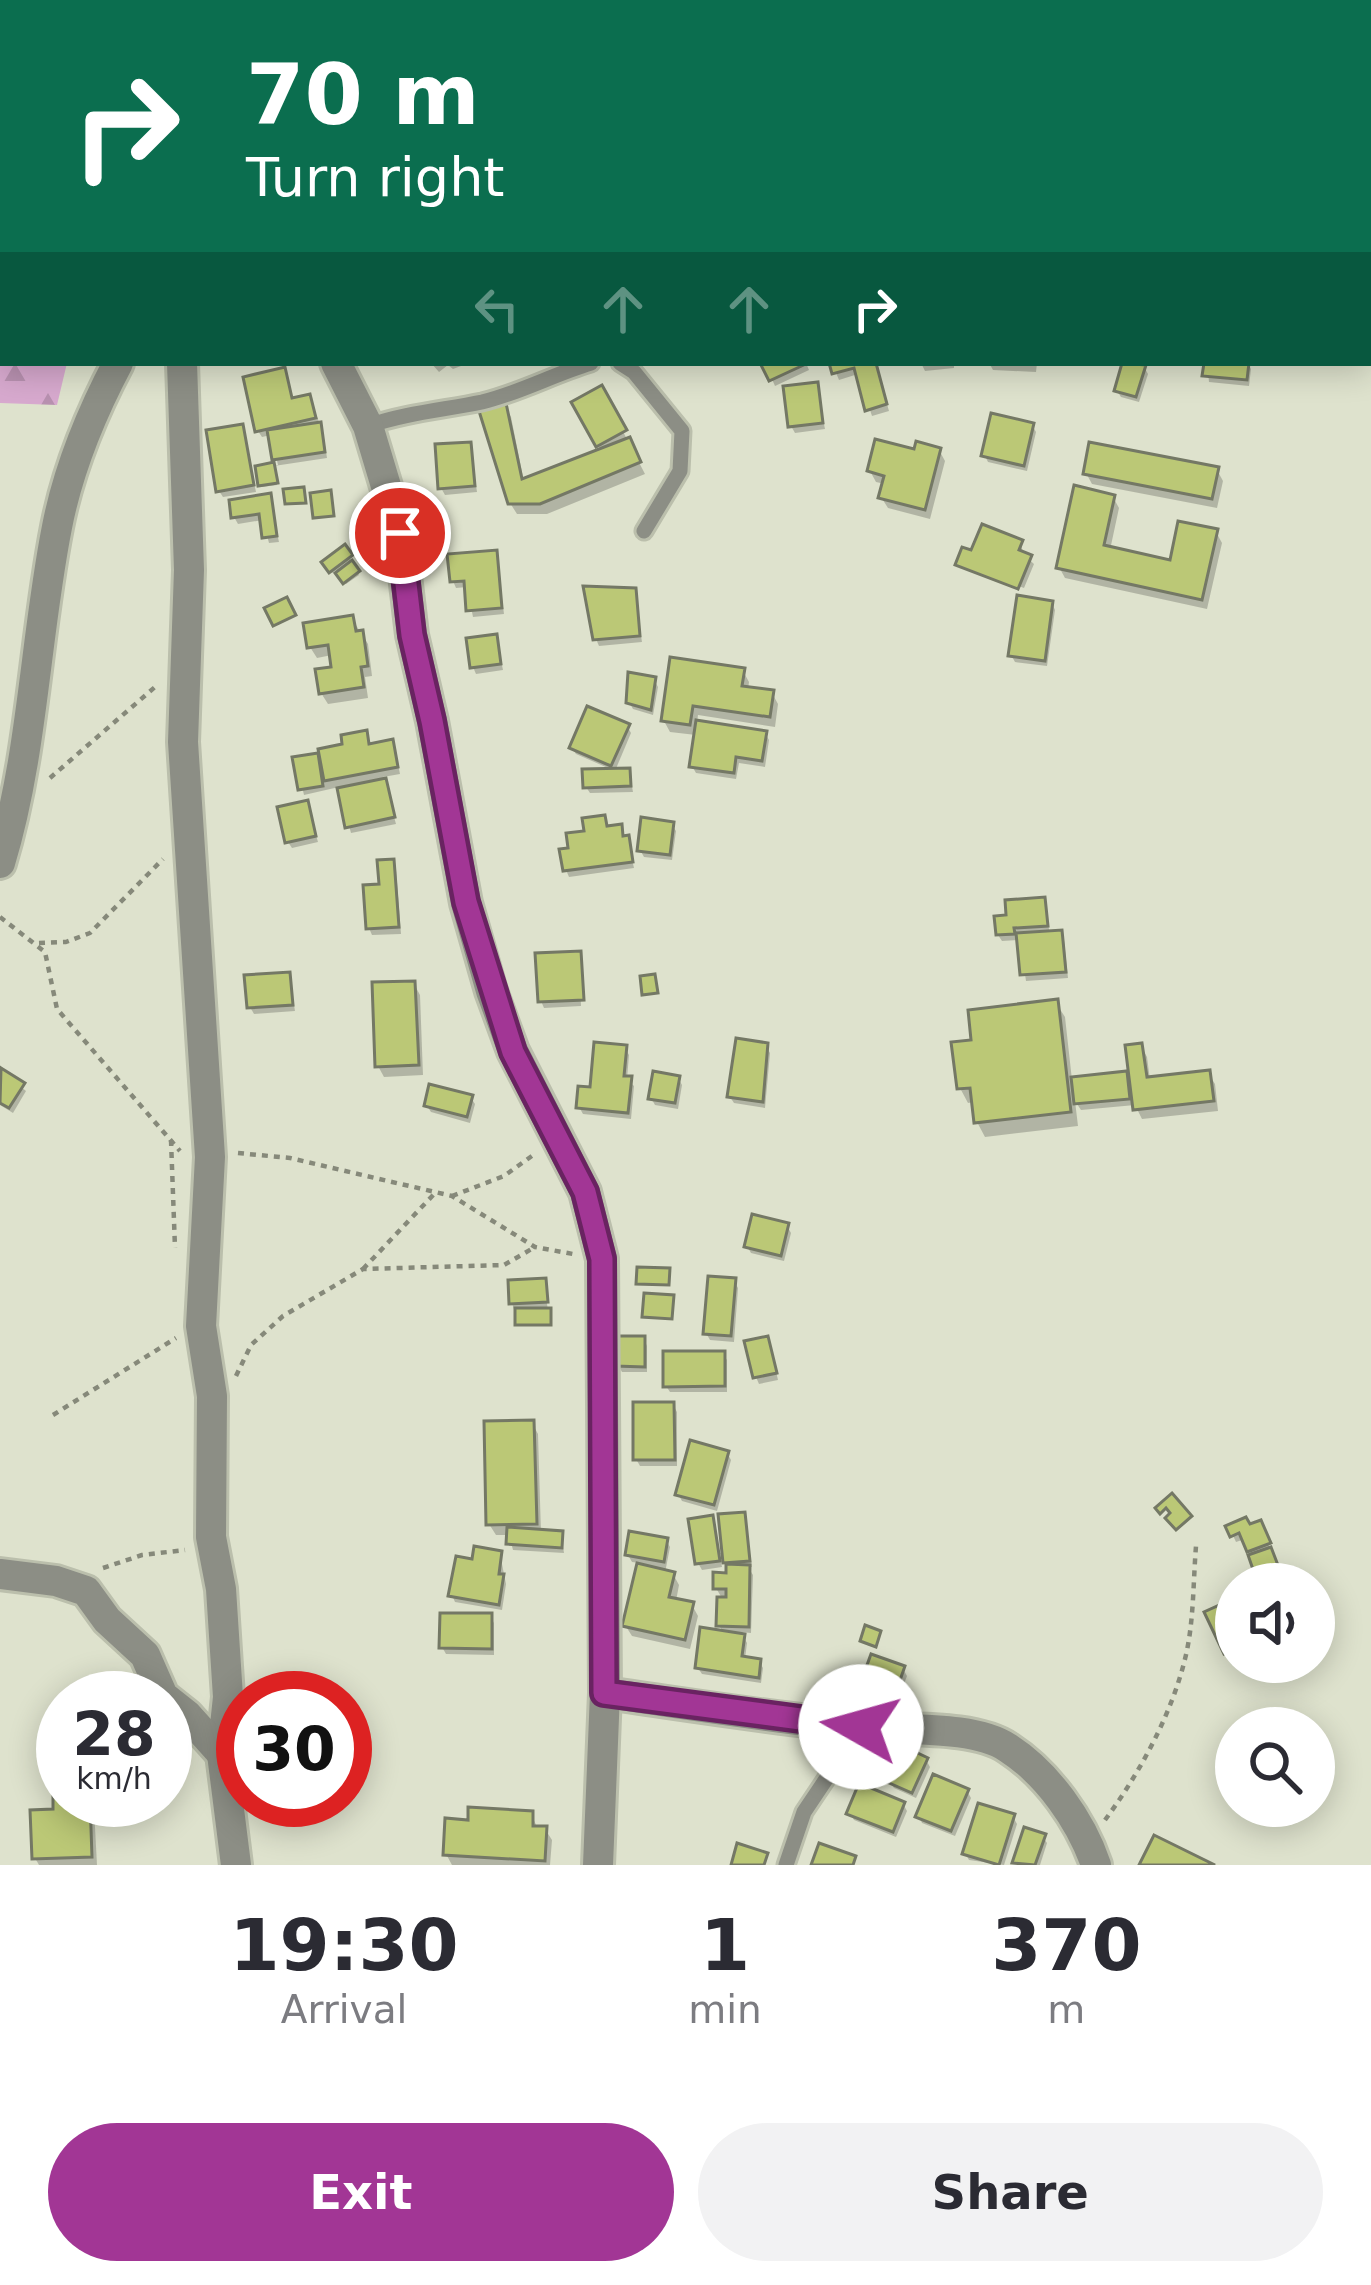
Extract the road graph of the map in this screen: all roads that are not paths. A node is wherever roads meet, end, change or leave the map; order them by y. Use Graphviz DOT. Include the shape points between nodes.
graph roads {
  1 [pos="116,366"];
  2 [pos="182,366"];
  3 [pos="338,366"];
  4 [pos="583,366"];
  5 [pos="623,366"];
  6 [pos="368,426"];
  7 [pos="644,531"];
  8 [pos="0,862"];
  9 [pos="0,1574"];
  10 [pos="226,1671"];
  11 [pos="604,1693"];
  12 [pos="861,1727"];
  13 [pos="216,1747"];
  14 [pos="231,1827"];
  15 [pos="1092,1853"];
  16 [pos="236,1865"];
  17 [pos="598,1865"];
  18 [pos="786,1865"];
  1 -- 8 [label="street" via="58,523 18,804"];
  2 -- 10 [label="street" via="189,570 183,742 210,1157 201,1326"];
  3 -- 6 [label="street"];
  4 -- 6 [label="lane" via="517,392"];
  5 -- 7 [label="lane" via="682,431 680,471"];
  6 -- 11 [label="street" via="400,533 412,635 466,902 513,1052 585,1192 602,1259"];
  9 -- 13 [label="street" via="69,1585 94,1598 145,1655 163,1696"];
  11 -- 12 [label="street"];
  11 -- 17 [label="street"];
  12 -- 15 [label="street" via="974,1735 1007,1747 1046,1783"];
  12 -- 18 [label="lane" via="805,1812"];
  14 -- 16 [label="street"];
}
